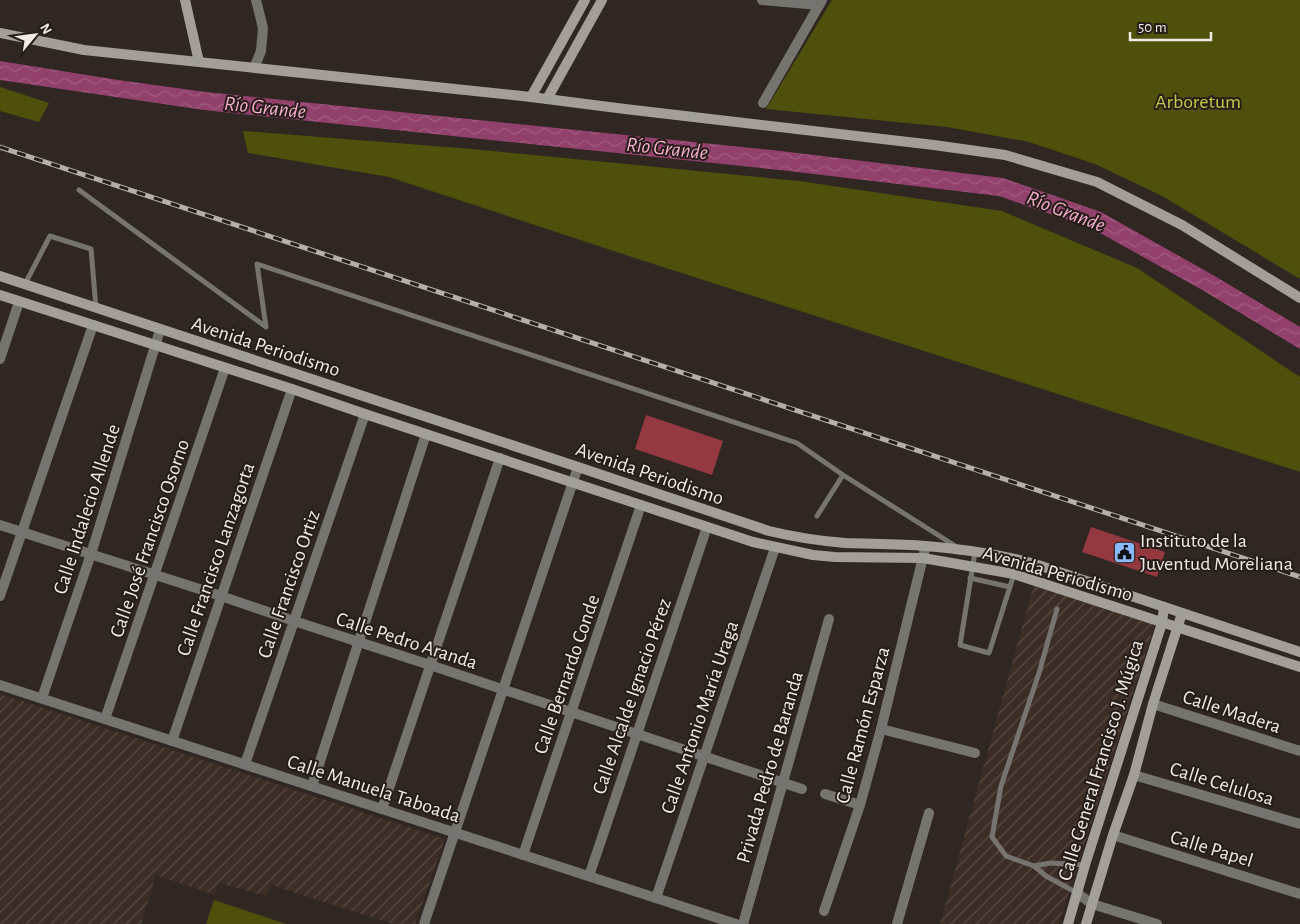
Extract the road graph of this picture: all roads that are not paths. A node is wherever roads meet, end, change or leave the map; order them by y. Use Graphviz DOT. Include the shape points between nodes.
graph roads {
  1 [pos="185,0"];
  2 [pos="256,0"];
  3 [pos="585,0"];
  4 [pos="602,0"];
  5 [pos="762,0"];
  6 [pos="820,3"];
  7 [pos="0,33"];
  8 [pos="199,62"];
  9 [pos="254,68"];
  10 [pos="538,83"];
  11 [pos="554,86"];
  12 [pos="531,97"];
  13 [pos="547,99"];
  14 [pos="763,103"];
  15 [pos="79,190"];
  16 [pos="0,276"];
  17 [pos="25,284"];
  18 [pos="0,295"];
  19 [pos="1300,298"];
  20 [pos="19,302"];
  21 [pos="96,308"];
  22 [pos="93,325"];
  23 [pos="160,330"];
  24 [pos="156,345"];
  25 [pos="0,359"];
  26 [pos="225,368"];
  27 [pos="292,389"];
  28 [pos="365,414"];
  29 [pos="426,434"];
  30 [pos="500,458"];
  31 [pos="578,467"];
  32 [pos="843,475"];
  33 [pos="572,483"];
  34 [pos="641,505"];
  35 [pos="817,516"];
  36 [pos="0,525"];
  37 [pos="707,527"];
  38 [pos="22,532"];
  39 [pos="926,546"];
  40 [pos="774,548"];
  41 [pos="962,550"];
  42 [pos="975,551"];
  43 [pos="91,554"];
  44 [pos="923,558"];
  45 [pos="1017,559"];
  46 [pos="972,566"];
  47 [pos="1014,574"];
  48 [pos="154,575"];
  49 [pos="970,578"];
  50 [pos="1010,587"];
  51 [pos="0,596"];
  52 [pos="221,596"];
  53 [pos="1164,606"];
  54 [pos="1057,609"];
  55 [pos="1182,612"];
  56 [pos="829,619"];
  57 [pos="294,621"];
  58 [pos="1162,622"];
  59 [pos="1177,628"];
  60 [pos="359,642"];
  61 [pos="1300,652"];
  62 [pos="430,665"];
  63 [pos="1300,668"];
  64 [pos="0,685"];
  65 [pos="503,690"];
  66 [pos="42,698"];
  67 [pos="1153,704"];
  68 [pos="571,713"];
  69 [pos="105,719"];
  70 [pos="881,729"];
  71 [pos="637,734"];
  72 [pos="172,741"];
  73 [pos="1300,752"];
  74 [pos="975,753"];
  75 [pos="704,756"];
  76 [pos="245,764"];
  77 [pos="1134,775"];
  78 [pos="783,782"];
  79 [pos="312,786"];
  80 [pos="802,788"];
  81 [pos="825,794"];
  82 [pos="860,805"];
  83 [pos="382,809"];
  84 [pos="929,813"];
  85 [pos="1300,824"];
  86 [pos="455,832"];
  87 [pos="1113,835"];
  88 [pos="523,855"];
  89 [pos="1085,865"];
  90 [pos="1034,866"];
  91 [pos="589,876"];
  92 [pos="1077,893"];
  93 [pos="1300,894"];
  94 [pos="656,898"];
  95 [pos="1092,904"];
  96 [pos="824,911"];
  97 [pos="424,924"];
  98 [pos="736,924"];
  99 [pos="743,924"];
  100 [pos="897,924"];
  101 [pos="1068,924"];
  102 [pos="1086,924"];
  103 [pos="1157,924"];
  1 -- 8 [label="street"];
  2 -- 9 [label="street" via="263,28 261,51"];
  3 -- 10 [label="street"];
  4 -- 11 [label="street"];
  5 -- 6 [label="street"];
  6 -- 14 [label="street"];
  7 -- 8 [label="street" via="84,50"];
  8 -- 9 [label="street"];
  9 -- 12 [label="street"];
  10 -- 11 [label="street"];
  10 -- 12 [label="street"];
  11 -- 13 [label="street"];
  12 -- 13 [label="street"];
  13 -- 19 [label="street" via="1005,155 1097,182 1182,225"];
  15 -- 32 [label="lane" via="266,328 257,264 797,442"];
  16 -- 17 [label="street, Avenida Periodismo"];
  17 -- 21 [label="street, Avenida Periodismo"];
  17 -- 21 [label="lane" via="50,236 91,249"];
  18 -- 20 [label="street, Avenida Periodismo"];
  20 -- 22 [label="street, Avenida Periodismo"];
  20 -- 25 [label="street"];
  21 -- 23 [label="street, Avenida Periodismo"];
  22 -- 24 [label="street, Avenida Periodismo"];
  22 -- 38 [label="street"];
  23 -- 24 [label="street, Calle Indalecio Allende"];
  23 -- 31 [label="street, Avenida Periodismo"];
  24 -- 26 [label="street, Avenida Periodismo"];
  24 -- 43 [label="street, Calle Indalecio Allende"];
  26 -- 27 [label="street, Avenida Periodismo"];
  26 -- 48 [label="street, Calle José Francisco Osorno"];
  27 -- 28 [label="street, Avenida Periodismo"];
  27 -- 52 [label="street, Calle Francisco Lanzagorta"];
  28 -- 29 [label="street, Avenida Periodismo"];
  28 -- 57 [label="street, Calle Francisco Ortiz"];
  29 -- 30 [label="street, Avenida Periodismo"];
  29 -- 60 [label="street"];
  30 -- 33 [label="street, Avenida Periodismo"];
  30 -- 62 [label="street"];
  31 -- 33 [label="street"];
  31 -- 39 [label="street, Avenida Periodismo" via="769,532 843,543"];
  32 -- 35 [label="lane"];
  32 -- 41 [label="lane"];
  33 -- 34 [label="street, Avenida Periodismo"];
  33 -- 65 [label="street"];
  34 -- 37 [label="street, Avenida Periodismo"];
  34 -- 68 [label="street, Calle Bernardo Conde"];
  36 -- 38 [label="street, Calle Pedro Aranda"];
  37 -- 40 [label="street, Avenida Periodismo"];
  37 -- 71 [label="street, Calle Alcalde Ignacio Pérez"];
  38 -- 43 [label="street, Calle Pedro Aranda"];
  38 -- 51 [label="street"];
  39 -- 41 [label="street, Avenida Periodismo"];
  39 -- 44 [label="street, Calle Ramón Esparza"];
  40 -- 44 [label="street, Avenida Periodismo" via="813,555"];
  40 -- 75 [label="street, Calle Antonio María Uraga"];
  41 -- 42 [label="street, Avenida Periodismo"];
  42 -- 45 [label="street, Avenida Periodismo"];
  42 -- 46 [label="lane"];
  43 -- 48 [label="street, Calle Pedro Aranda"];
  43 -- 66 [label="street, Calle Indalecio Allende"];
  44 -- 46 [label="street, Avenida Periodismo"];
  44 -- 70 [label="street, Calle Ramón Esparza"];
  45 -- 47 [label="lane"];
  45 -- 53 [label="street, Avenida Periodismo"];
  46 -- 47 [label="street, Avenida Periodismo"];
  46 -- 49 [label="lane"];
  47 -- 50 [label="lane"];
  47 -- 58 [label="street, Avenida Periodismo"];
  48 -- 52 [label="street, Calle Pedro Aranda"];
  48 -- 69 [label="street, Calle José Francisco Osorno"];
  49 -- 50 [label="lane"];
  49 -- 50 [label="lane" via="960,645 988,653"];
  52 -- 57 [label="street, Calle Pedro Aranda"];
  52 -- 72 [label="street, Calle Francisco Lanzagorta"];
  53 -- 55 [label="street, Avenida Periodismo"];
  53 -- 58 [label="street, Calle General Francisco J. Múgica"];
  54 -- 90 [label="lane" via="1001,786 992,837 1006,856"];
  55 -- 59 [label="street, Calle General Francisco J. Múgica"];
  55 -- 61 [label="street, Avenida Periodismo"];
  56 -- 78 [label="street, Privada Pedro de Baranda"];
  57 -- 60 [label="street, Calle Pedro Aranda"];
  57 -- 76 [label="street, Calle Francisco Ortiz"];
  58 -- 59 [label="street, Avenida Periodismo"];
  58 -- 89 [label="street, Calle General Francisco J. Múgica"];
  59 -- 63 [label="street, Avenida Periodismo"];
  59 -- 67 [label="street, Calle General Francisco J. Múgica"];
  60 -- 62 [label="street, Calle Pedro Aranda"];
  60 -- 79 [label="street"];
  62 -- 65 [label="street, Calle Pedro Aranda"];
  62 -- 83 [label="street"];
  64 -- 66 [label="street, Calle Manuela Taboada"];
  65 -- 68 [label="street, Calle Pedro Aranda"];
  65 -- 86 [label="street"];
  66 -- 69 [label="street, Calle Manuela Taboada"];
  67 -- 73 [label="street, Calle Madera"];
  67 -- 77 [label="street, Calle General Francisco J. Múgica"];
  68 -- 71 [label="street, Calle Pedro Aranda"];
  68 -- 88 [label="street, Calle Bernardo Conde"];
  69 -- 72 [label="street, Calle Manuela Taboada"];
  70 -- 74 [label="street"];
  70 -- 82 [label="street, Calle Ramón Esparza"];
  71 -- 75 [label="street, Calle Pedro Aranda"];
  71 -- 91 [label="street, Calle Alcalde Ignacio Pérez"];
  72 -- 76 [label="street, Calle Manuela Taboada"];
  75 -- 78 [label="street, Calle Pedro Aranda"];
  75 -- 94 [label="street, Calle Antonio María Uraga"];
  76 -- 79 [label="street, Calle Manuela Taboada"];
  77 -- 85 [label="street, Calle Celulosa"];
  77 -- 87 [label="street, Calle General Francisco J. Múgica"];
  78 -- 80 [label="street, Calle Pedro Aranda"];
  78 -- 99 [label="street, Privada Pedro de Baranda"];
  79 -- 83 [label="street, Calle Manuela Taboada"];
  81 -- 82 [label="street"];
  82 -- 96 [label="street, Calle Ramón Esparza"];
  83 -- 86 [label="street, Calle Manuela Taboada"];
  84 -- 100 [label="street"];
  86 -- 88 [label="street, Calle Manuela Taboada"];
  86 -- 97 [label="street"];
  87 -- 93 [label="street, Calle Papel"];
  87 -- 95 [label="street, Calle General Francisco J. Múgica"];
  88 -- 91 [label="street, Calle Manuela Taboada"];
  89 -- 90 [label="lane" via="1050,863"];
  89 -- 92 [label="street, Calle General Francisco J. Múgica"];
  90 -- 92 [label="lane"];
  91 -- 94 [label="street, Calle Manuela Taboada"];
  92 -- 95 [label="street"];
  92 -- 101 [label="street, Calle General Francisco J. Múgica"];
  94 -- 98 [label="street, Calle Manuela Taboada"];
  95 -- 102 [label="street, Calle General Francisco J. Múgica"];
  95 -- 103 [label="street"];
}
